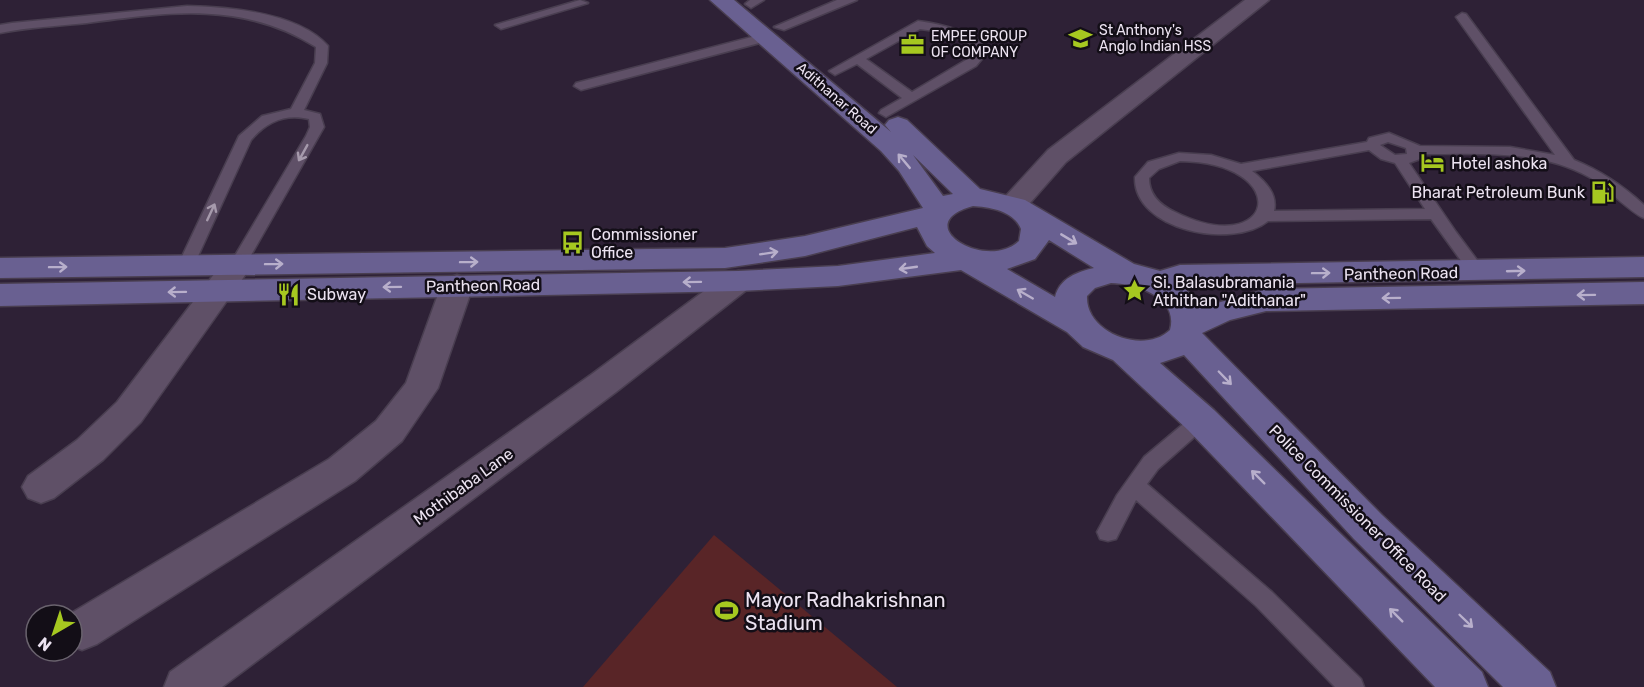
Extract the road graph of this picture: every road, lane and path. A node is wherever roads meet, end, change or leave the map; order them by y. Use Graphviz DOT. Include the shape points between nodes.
graph roads {
  1 [pos="721,0"];
  2 [pos="851,0"];
  3 [pos="1258,0"];
  4 [pos="585,1"];
  5 [pos="752,1"];
  6 [pos="1462,17"];
  7 [pos="501,25"];
  8 [pos="0,29"];
  9 [pos="773,32"];
  10 [pos="860,60"];
  11 [pos="835,71"];
  12 [pos="581,86"];
  13 [pos="912,99"];
  14 [pos="297,111"];
  15 [pos="885,112"];
  16 [pos="1383,123"];
  17 [pos="1389,137"];
  18 [pos="1373,145"];
  19 [pos="1416,150"];
  20 [pos="1400,160"];
  21 [pos="1568,162"];
  22 [pos="1239,169"];
  23 [pos="972,197"];
  24 [pos="1016,207"];
  25 [pos="936,211"];
  26 [pos="1644,213"];
  27 [pos="1435,214"];
  28 [pos="1265,216"];
  29 [pos="966,259"];
  30 [pos="238,264"];
  31 [pos="186,265"];
  32 [pos="1644,267"];
  33 [pos="0,268"];
  34 [pos="1478,272"];
  35 [pos="1125,273"];
  36 [pos="738,281"];
  37 [pos="1159,283"];
  38 [pos="457,286"];
  39 [pos="218,292"];
  40 [pos="1644,293"];
  41 [pos="0,295"];
  42 [pos="1076,323"];
  43 [pos="1187,331"];
  44 [pos="1125,352"];
  45 [pos="1201,420"];
  46 [pos="1135,486"];
  47 [pos="41,487"];
  48 [pos="1108,532"];
  49 [pos="84,629"];
  50 [pos="186,687"];
  51 [pos="1352,687"];
  52 [pos="1466,687"];
  53 [pos="1534,687"];
  1 -- 9 [label="main road, Adithanar Road"];
  2 -- 9 [label="lane" via="805,15"];
  3 -- 24 [label="street" via="1057,156"];
  4 -- 7 [label="lane"];
  5 -- 9 [label="main road, Adithanar Road"];
  6 -- 21 [label="lane"];
  8 -- 14 [label="lane" via="202,6 259,12 308,33 322,46 321,63"];
  9 -- 11 [label="main road, Adithanar Road"];
  9 -- 12 [label="lane"];
  25 -- 9 [label="main road, Adithanar Road, one-way" via="909,166 890,145"];
  10 -- 11 [label="lane"];
  10 -- 13 [label="lane"];
  10 -- 13 [label="lane" via="918,25 937,27 980,48 980,54 971,63"];
  11 -- 15 [label="main road, Adithanar Road"];
  13 -- 15 [label="lane"];
  14 -- 30 [label="lane, one-way" via="315,117 317,127"];
  31 -- 14 [label="lane, one-way" via="244,139 270,116"];
  15 -- 23 [label="main road, Adithanar Road"];
  16 -- 17 [label="lane"];
  17 -- 18 [label="lane" via="1377,139"];
  17 -- 19 [label="lane"];
  18 -- 20 [label="lane" via="1379,153"];
  18 -- 22 [label="lane"];
  19 -- 20 [label="lane" via="1412,159"];
  19 -- 21 [label="lane" via="1499,150"];
  20 -- 27 [label="lane"];
  21 -- 26 [label="lane" via="1592,170 1624,191"];
  22 -- 28 [label="lane" via="1255,179 1265,192 1269,204"];
  22 -- 28 [label="lane" via="1199,157 1171,159 1149,168 1142,177 1142,189 1160,212 1198,229 1239,230"];
  23 -- 24 [label="main road" via="993,198"];
  23 -- 25 [label="main road" via="958,199"];
  24 -- 29 [label="main road" via="1035,229 1035,240 1028,249 1001,262"];
  24 -- 35 [label="main road, one-way"];
  25 -- 29 [label="main road" via="932,234 939,244"];
  30 -- 25 [label="main road, Pantheon Road, one-way" via="765,255"];
  27 -- 28 [label="lane"];
  27 -- 34 [label="lane"];
  29 -- 36 [label="main road, Pantheon Road, one-way" via="848,275"];
  42 -- 29 [label="main road, one-way"];
  30 -- 31 [label="main road, Pantheon Road"];
  30 -- 39 [label="street"];
  33 -- 31 [label="main road, Pantheon Road, one-way"];
  34 -- 32 [label="main road, Pantheon Road, one-way"];
  37 -- 34 [label="main road, Pantheon Road, one-way" via="1180,275"];
  35 -- 37 [label="main road"];
  35 -- 42 [label="main road" via="1098,274 1077,285 1069,302"];
  36 -- 38 [label="main road, Pantheon Road, one-way"];
  36 -- 50 [label="street, Mothibaba Lane" via="595,390"];
  37 -- 43 [label="main road" via="1182,303 1188,314"];
  38 -- 39 [label="main road, Pantheon Road, one-way"];
  38 -- 49 [label="street" via="421,388 389,431 342,470"];
  39 -- 41 [label="main road, Pantheon Road, one-way"];
  39 -- 47 [label="street" via="129,412 90,450"];
  40 -- 43 [label="main road, Pantheon Road, one-way" via="1266,300 1221,311"];
  42 -- 44 [label="main road" via="1096,340"];
  43 -- 44 [label="main road" via="1175,346 1161,351"];
  43 -- 53 [label="main road, Police Commissioner Office Road, one-way" via="1368,526"];
  44 -- 45 [label="main road"];
  45 -- 46 [label="lane" via="1151,463"];
  52 -- 45 [label="main road, one-way"];
  46 -- 48 [label="lane"];
  46 -- 51 [label="lane" via="1264,599"];
}
